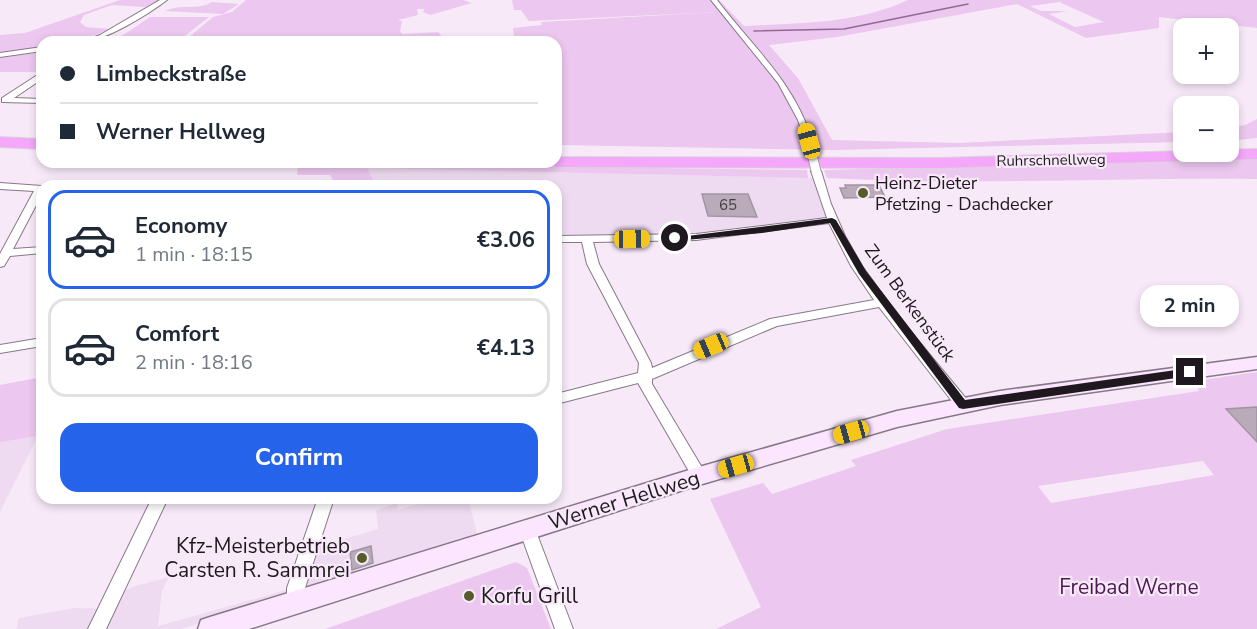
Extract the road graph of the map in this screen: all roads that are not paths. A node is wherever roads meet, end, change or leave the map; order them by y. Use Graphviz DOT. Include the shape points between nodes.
graph roads {
  1 [pos="164,0"];
  2 [pos="714,0"];
  3 [pos="102,36"];
  4 [pos="36,50"];
  5 [pos="0,55"];
  6 [pos="36,80"];
  7 [pos="36,100"];
  8 [pos="0,135"];
  9 [pos="36,136"];
  10 [pos="0,142"];
  11 [pos="36,144"];
  12 [pos="1257,146"];
  13 [pos="1239,147"];
  14 [pos="1173,149"];
  15 [pos="562,154"];
  16 [pos="1257,154"];
  17 [pos="562,162"];
  18 [pos="0,186"];
  19 [pos="36,189"];
  20 [pos="36,198"];
  21 [pos="832,220"];
  22 [pos="562,239"];
  23 [pos="587,240"];
  24 [pos="36,250"];
  25 [pos="6,253"];
  26 [pos="0,264"];
  27 [pos="884,302"];
  28 [pos="36,343"];
  29 [pos="0,349"];
  30 [pos="1257,363"];
  31 [pos="645,376"];
  32 [pos="562,397"];
  33 [pos="963,405"];
  34 [pos="699,476"];
  35 [pos="157,504"];
  36 [pos="324,504"];
  37 [pos="527,529"];
  38 [pos="296,603"];
  39 [pos="97,629"];
  40 [pos="210,629"];
  41 [pos="564,629"];
  1 -- 3 [label="street"];
  2 -- 21 [label="street, Zum Berkenstück, bridge" via="784,84 804,124"];
  4 -- 5 [label="street"];
  6 -- 7 [label="street" via="5,100"];
  8 -- 9 [label="highway"];
  10 -- 11 [label="highway"];
  12 -- 13 [label="highway"];
  14 -- 15 [label="highway, Ruhrschnellweg" via="903,155"];
  16 -- 17 [label="highway, Ruhrschnellweg" via="939,163"];
  18 -- 19 [label="street"];
  20 -- 25 [label="street"];
  21 -- 23 [label="street" via="707,236"];
  21 -- 27 [label="street, Zum Berkenstück"];
  22 -- 23 [label="street"];
  23 -- 31 [label="street" via="593,264 645,363"];
  24 -- 25 [label="street"];
  25 -- 26 [label="street"];
  27 -- 31 [label="street" via="774,322"];
  27 -- 33 [label="street, Zum Berkenstück"];
  28 -- 29 [label="street"];
  30 -- 33 [label="main road, Werner Hellweg"];
  31 -- 32 [label="street"];
  31 -- 34 [label="street" via="645,384"];
  33 -- 34 [label="main road, Werner Hellweg" via="897,419"];
  34 -- 37 [label="main road, Werner Hellweg"];
  35 -- 39 [label="street"];
  36 -- 38 [label="street" via="296,588"];
  37 -- 38 [label="main road, Werner Hellweg"];
  37 -- 41 [label="street"];
  38 -- 40 [label="main road, Werner Hellweg"];
}
